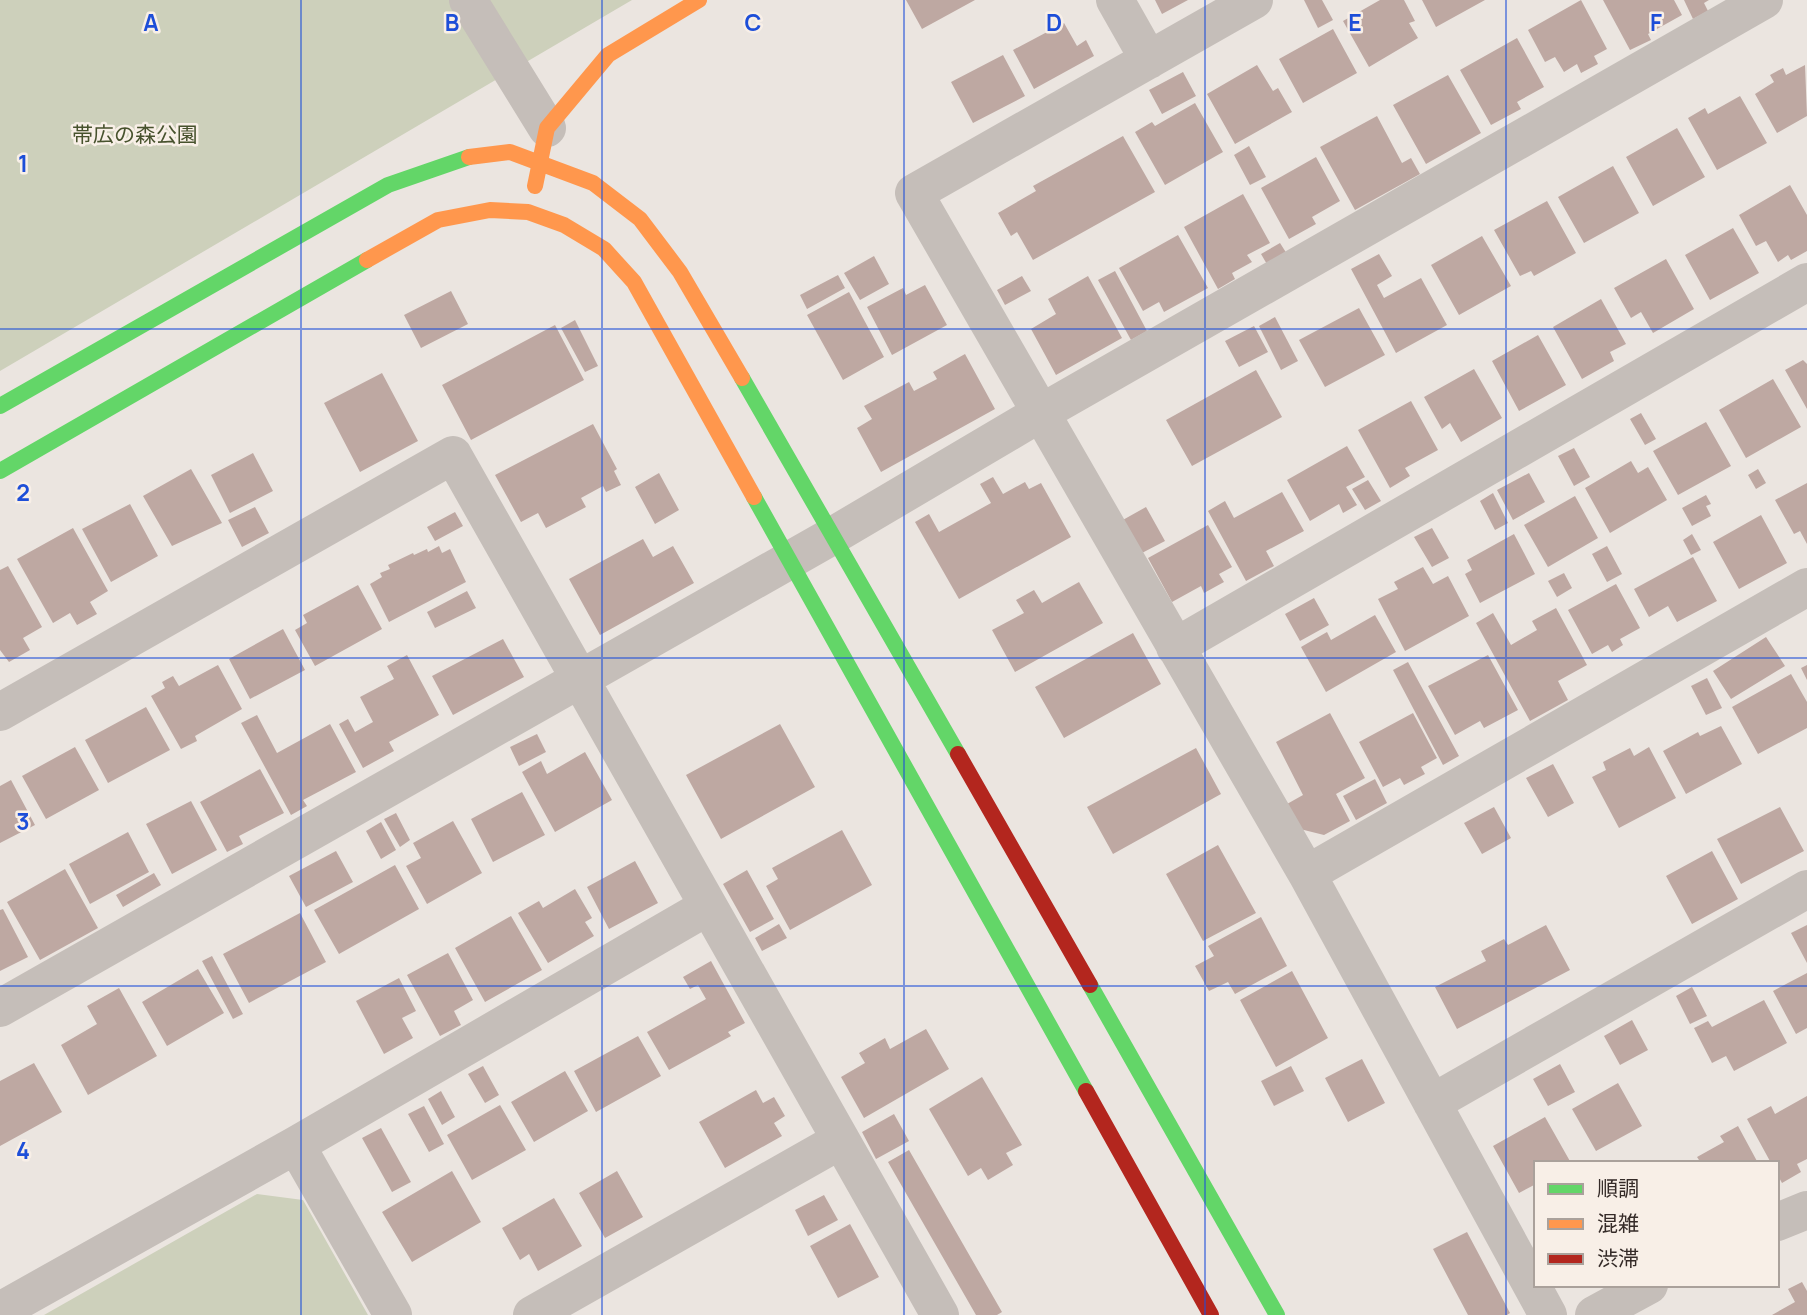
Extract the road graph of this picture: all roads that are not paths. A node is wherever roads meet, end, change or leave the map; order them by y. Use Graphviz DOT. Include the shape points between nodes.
graph roads {
  1 [pos="468,0"];
  2 [pos="699,0"];
  3 [pos="1115,0"];
  4 [pos="1254,0"];
  5 [pos="1764,0"];
  6 [pos="1149,60"];
  7 [pos="544,145"];
  8 [pos="528,212"];
  9 [pos="1807,282"];
  10 [pos="0,406"];
  11 [pos="1039,414"];
  12 [pos="0,471"];
  13 [pos="834,535"];
  14 [pos="788,561"];
  15 [pos="1807,587"];
  16 [pos="1175,647"];
  17 [pos="578,680"];
  18 [pos="0,712"];
  19 [pos="1307,874"];
  20 [pos="1807,889"];
  21 [pos="707,907"];
  22 [pos="0,1008"];
  23 [pos="1433,1103"];
  24 [pos="841,1140"];
  25 [pos="296,1145"];
  26 [pos="1807,1210"];
  27 [pos="1779,1221"];
  28 [pos="1645,1287"];
  29 [pos="0,1311"];
  30 [pos="393,1315"];
  31 [pos="532,1315"];
  32 [pos="940,1315"];
  33 [pos="1212,1315"];
  34 [pos="1277,1315"];
  35 [pos="1548,1315"];
  36 [pos="1594,1315"];
  1 -- 7 [label="street"];
  2 -- 7 [label="street" via="608,55"];
  3 -- 6 [label="street"];
  4 -- 6 [label="street"];
  5 -- 11 [label="street"];
  6 -- 11 [label="street" via="914,193"];
  7 -- 8 [label="street"];
  7 -- 10 [label="street" via="470,157 388,185"];
  7 -- 13 [label="street" via="640,219 680,272"];
  8 -- 12 [label="street" via="491,210 438,220"];
  8 -- 14 [label="street" via="564,225 604,249 634,282"];
  9 -- 16 [label="street"];
  11 -- 13 [label="street"];
  11 -- 16 [label="street"];
  13 -- 14 [label="street"];
  13 -- 34 [label="street"];
  14 -- 17 [label="street"];
  14 -- 33 [label="street"];
  15 -- 19 [label="street"];
  16 -- 19 [label="street"];
  17 -- 18 [label="street" via="453,455"];
  17 -- 21 [label="street"];
  17 -- 22 [label="street"];
  19 -- 23 [label="street"];
  20 -- 23 [label="street"];
  21 -- 24 [label="street"];
  21 -- 25 [label="street"];
  23 -- 35 [label="street"];
  24 -- 31 [label="street"];
  24 -- 32 [label="street"];
  25 -- 29 [label="street"];
  25 -- 30 [label="street"];
  26 -- 27 [label="street"];
  28 -- 36 [label="street"];
}
